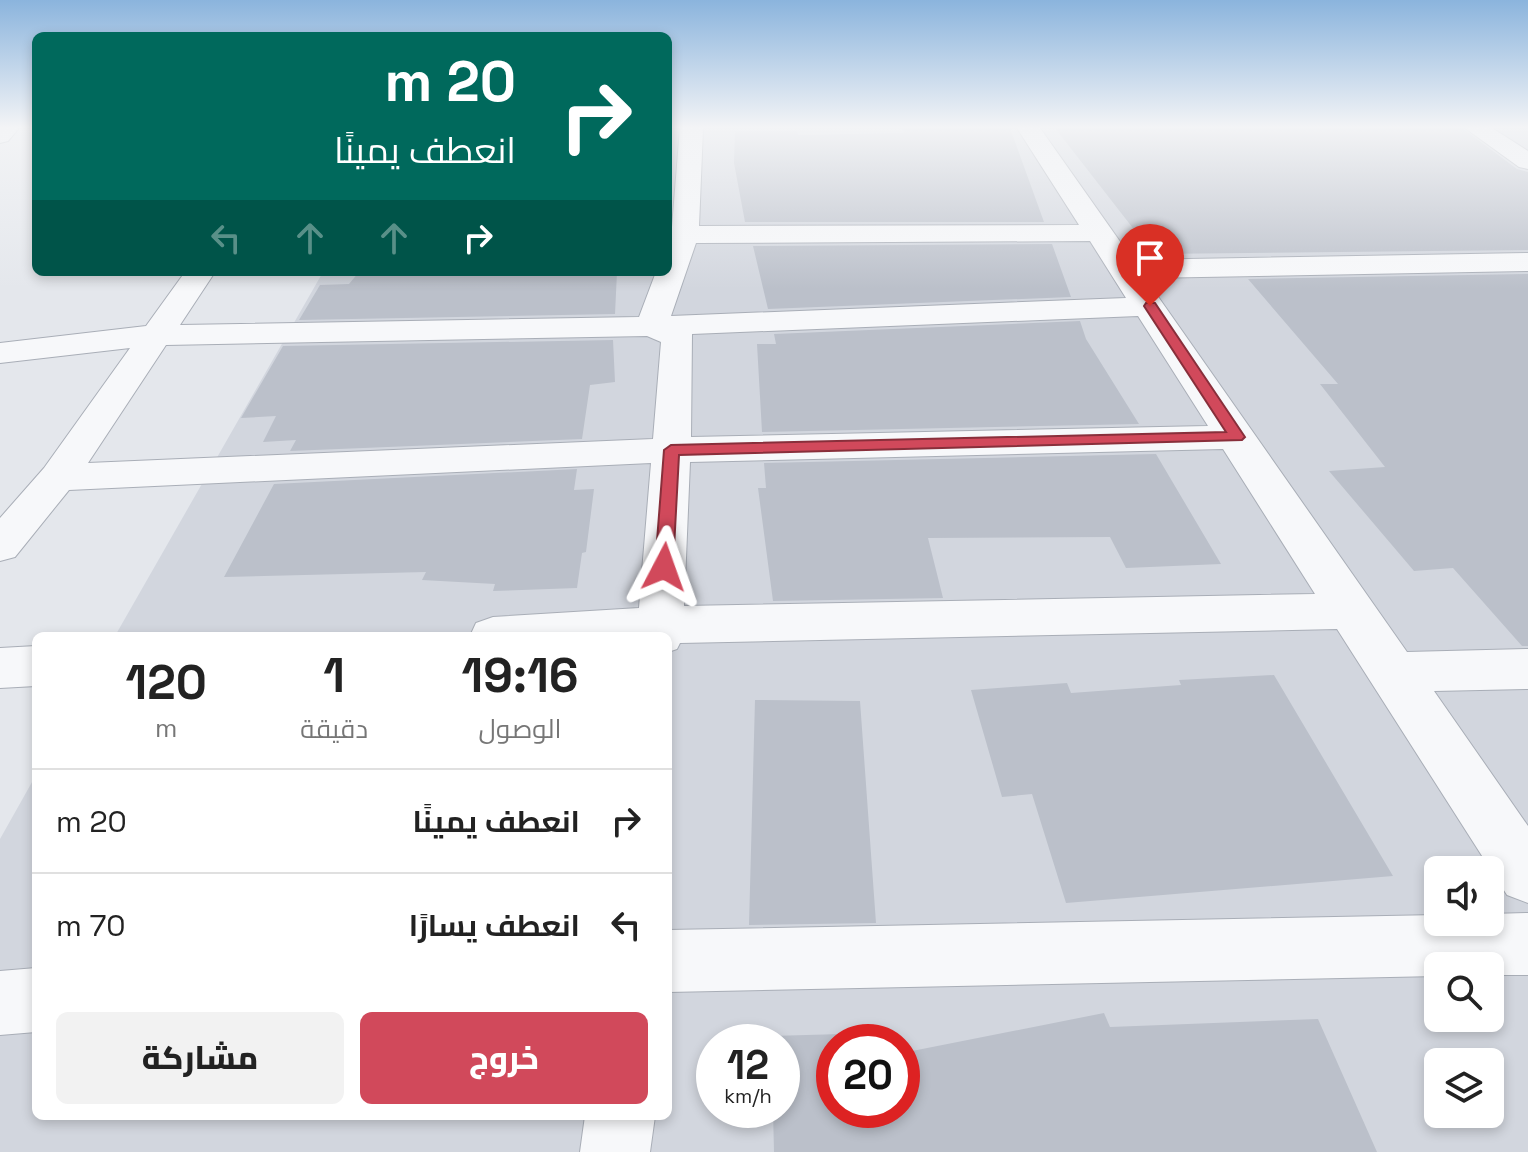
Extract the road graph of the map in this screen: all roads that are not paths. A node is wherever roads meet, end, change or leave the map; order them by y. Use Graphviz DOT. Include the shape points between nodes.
graph roads {
  1 [pos="683,182"];
  2 [pos="1066,182"];
  3 [pos="1101,233"];
  4 [pos="676,235"];
  5 [pos="1528,262"];
  6 [pos="1126,269"];
  7 [pos="197,276"];
  8 [pos="665,276"];
  9 [pos="1150,306"];
  10 [pos="651,326"];
  11 [pos="156,335"];
  12 [pos="0,353"];
  13 [pos="1237,437"];
  14 [pos="671,450"];
  15 [pos="58,477"];
  16 [pos="0,546"];
  17 [pos="1353,611"];
  18 [pos="660,630"];
  19 [pos="604,632"];
  20 [pos="32,666"];
  21 [pos="0,668"];
  22 [pos="1528,669"];
  23 [pos="1394,672"];
  24 [pos="1528,875"];
  25 [pos="1528,944"];
  26 [pos="672,961"];
  27 [pos="32,1000"];
  28 [pos="0,1003"];
  29 [pos="619,1120"];
  30 [pos="615,1152"];
  1 -- 4 [label="street"];
  2 -- 3 [label="street"];
  3 -- 4 [label="street"];
  3 -- 6 [label="street"];
  5 -- 6 [label="street"];
  6 -- 9 [label="street"];
  7 -- 11 [label="street"];
  8 -- 10 [label="street"];
  9 -- 10 [label="street"];
  9 -- 13 [label="street"];
  10 -- 11 [label="street"];
  10 -- 14 [label="street" via="678,337"];
  11 -- 12 [label="street"];
  11 -- 15 [label="street"];
  13 -- 14 [label="street"];
  13 -- 17 [label="street"];
  14 -- 15 [label="street"];
  14 -- 18 [label="street"];
  15 -- 16 [label="street"];
  17 -- 18 [label="street"];
  17 -- 23 [label="street"];
  18 -- 19 [label="street"];
  20 -- 21 [label="street"];
  22 -- 23 [label="street"];
  23 -- 24 [label="street"];
  25 -- 26 [label="street"];
  27 -- 28 [label="street"];
  29 -- 30 [label="street"];
}
